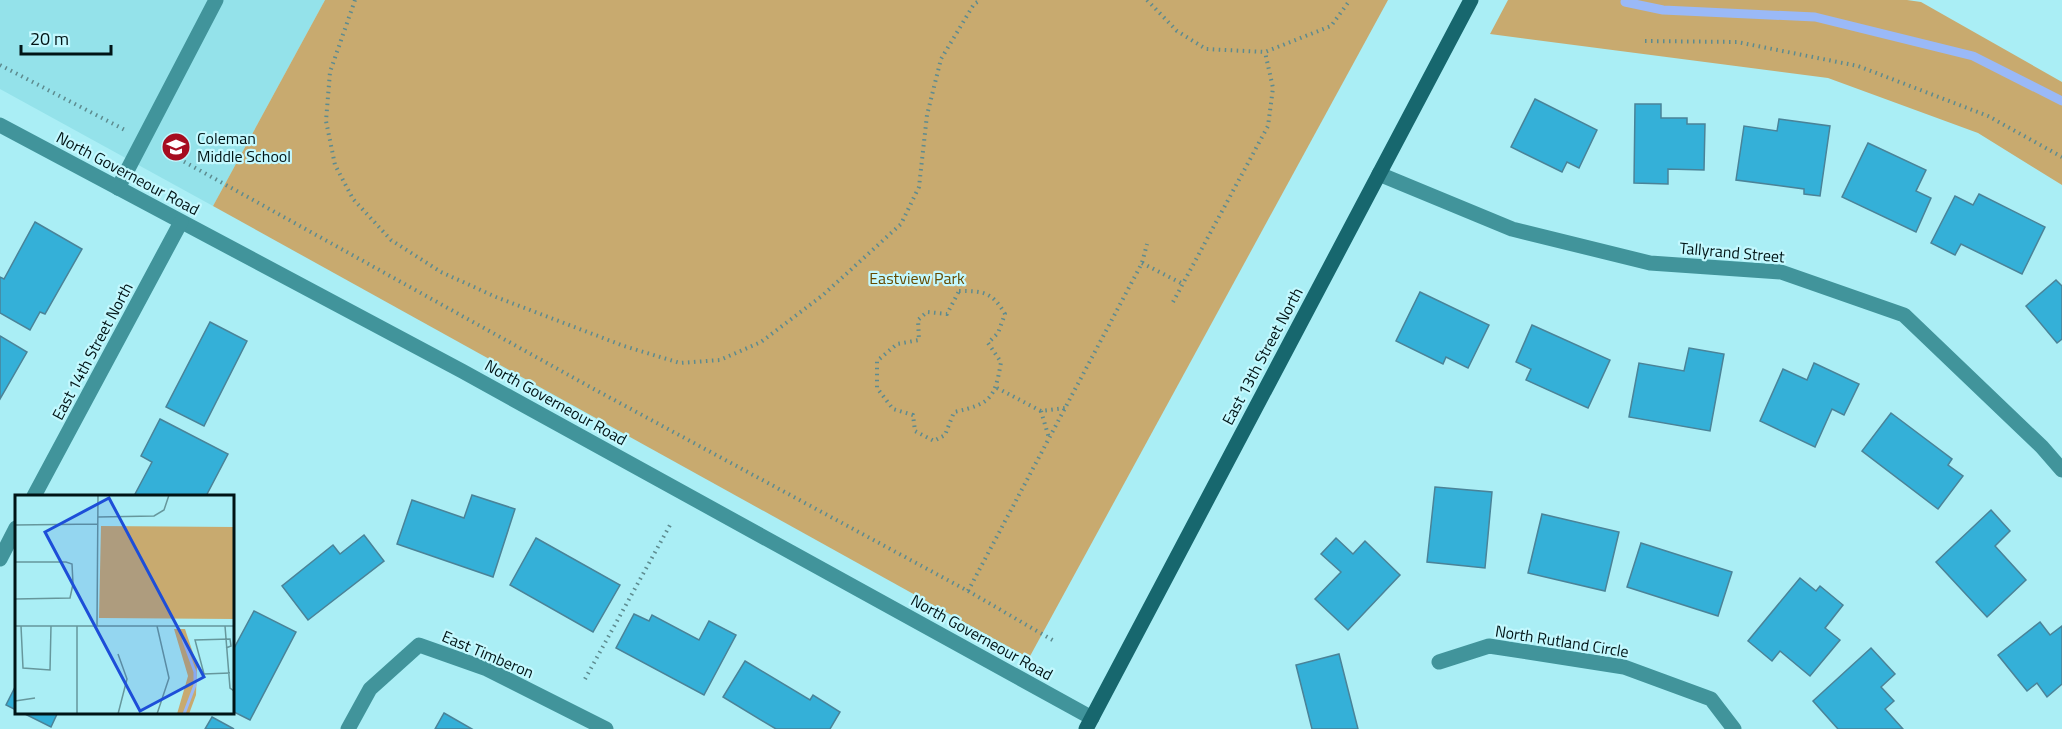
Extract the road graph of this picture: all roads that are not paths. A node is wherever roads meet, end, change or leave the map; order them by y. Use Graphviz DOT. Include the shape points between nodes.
graph roads {
  1 [pos="216,0"];
  2 [pos="1471,0"];
  3 [pos="0,125"];
  4 [pos="1379,174"];
  5 [pos="117,188"];
  6 [pos="181,222"];
  7 [pos="2062,470"];
  8 [pos="35,495"];
  9 [pos="15,530"];
  10 [pos="0,559"];
  11 [pos="1439,662"];
  12 [pos="1089,723"];
  13 [pos="348,729"];
  14 [pos="606,729"];
  15 [pos="1734,729"];
  1 -- 5 [label="street"];
  2 -- 4 [label="main road, East 13th Street North"];
  3 -- 5 [label="street, North Governeour Road"];
  4 -- 7 [label="street, Tallyrand Street" via="1512,229 1650,263 1781,272 1904,315"];
  4 -- 12 [label="main road, East 13th Street North"];
  5 -- 6 [label="street, North Governeour Road"];
  6 -- 8 [label="street, East 14th Street North"];
  6 -- 12 [label="street, North Governeour Road" via="472,376"];
  9 -- 10 [label="street"];
  11 -- 15 [label="street, North Rutland Circle" via="1489,646 1624,668 1711,699"];
  13 -- 14 [label="street, East Timberon" via="370,689 419,645 487,669"];
}
